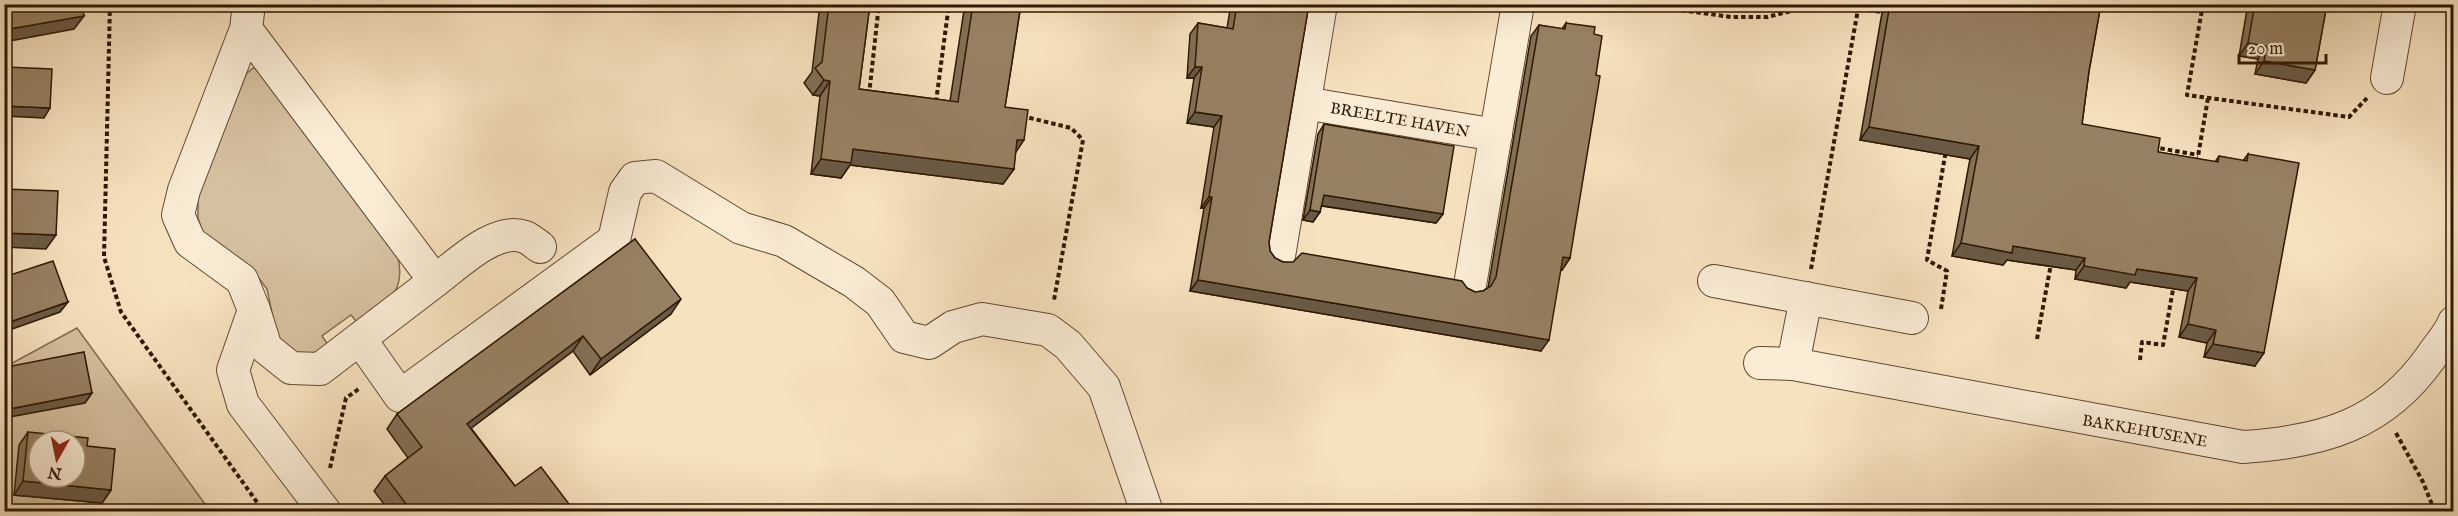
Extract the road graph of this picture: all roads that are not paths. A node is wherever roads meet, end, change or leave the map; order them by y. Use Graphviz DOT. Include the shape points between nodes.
graph roads {
  1 [pos="1321,4"];
  2 [pos="2400,4"];
  3 [pos="1511,6"];
  4 [pos="248,17"];
  5 [pos="2387,78"];
  6 [pos="1304,103"];
  7 [pos="1496,135"];
  8 [pos="540,247"];
  9 [pos="1279,256"];
  10 [pos="435,281"];
  11 [pos="1714,281"];
  12 [pos="1470,285"];
  13 [pos="1806,298"];
  14 [pos="254,310"];
  15 [pos="1912,318"];
  16 [pos="2454,322"];
  17 [pos="360,339"];
  18 [pos="1760,363"];
  19 [pos="1793,364"];
  20 [pos="325,512"];
  21 [pos="1147,512"];
  1 -- 6 [label="street"];
  2 -- 5 [label="street"];
  3 -- 7 [label="street"];
  4 -- 10 [label="street"];
  4 -- 14 [label="street" via="178,215 190,242 242,280"];
  6 -- 7 [label="street, BREELTE HAVEN"];
  6 -- 9 [label="street"];
  7 -- 12 [label="street"];
  8 -- 10 [label="street" via="524,237 506,235 492,240"];
  10 -- 17 [label="street"];
  11 -- 13 [label="street"];
  13 -- 15 [label="street"];
  13 -- 19 [label="street"];
  14 -- 17 [label="street" via="266,348 291,368 320,369"];
  14 -- 20 [label="street" via="233,370 243,404"];
  16 -- 19 [label="street, BAKKEHUSENE" via="2422,370 2383,408 2335,432 2288,444 2243,447"];
  17 -- 21 [label="street" via="400,396 614,240 626,192 635,178 656,176 741,228 784,241 854,282 880,302 904,337 929,343 953,327 982,319 1048,330 1068,345 1104,387"];
  18 -- 19 [label="street, BAKKEHUSENE"];
}
